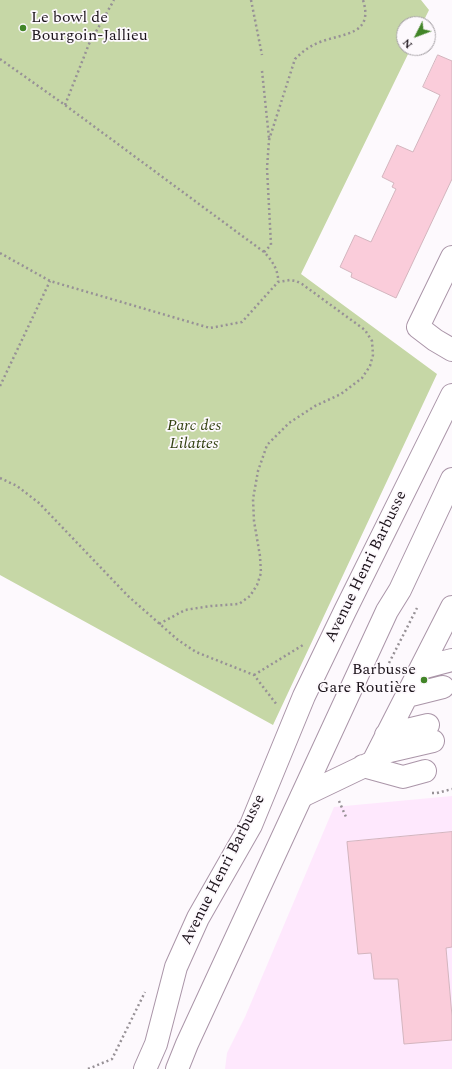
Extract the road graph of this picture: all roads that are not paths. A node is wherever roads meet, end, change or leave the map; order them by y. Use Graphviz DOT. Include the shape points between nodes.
graph roads {
  1 [pos="452,257"];
  2 [pos="452,350"];
  3 [pos="452,395"];
  4 [pos="452,479"];
  5 [pos="419,675"];
  6 [pos="437,714"];
  7 [pos="302,796"];
  8 [pos="145,1069"];
  9 [pos="176,1069"];
  1 -- 2 [label="main road" via="418,327"];
  3 -- 8 [label="main road, Avenue Henri Barbusse" via="304,696 250,825 198,918 176,966 156,1044"];
  4 -- 7 [label="main road" via="400,590 387,610"];
  5 -- 6 [label="main road"];
  5 -- 6 [label="main road"];
  5 -- 6 [label="main road"];
  5 -- 6 [label="main road"];
  5 -- 6 [label="main road" via="403,777"];
  5 -- 7 [label="main road"];
  7 -- 9 [label="main road"];
}
